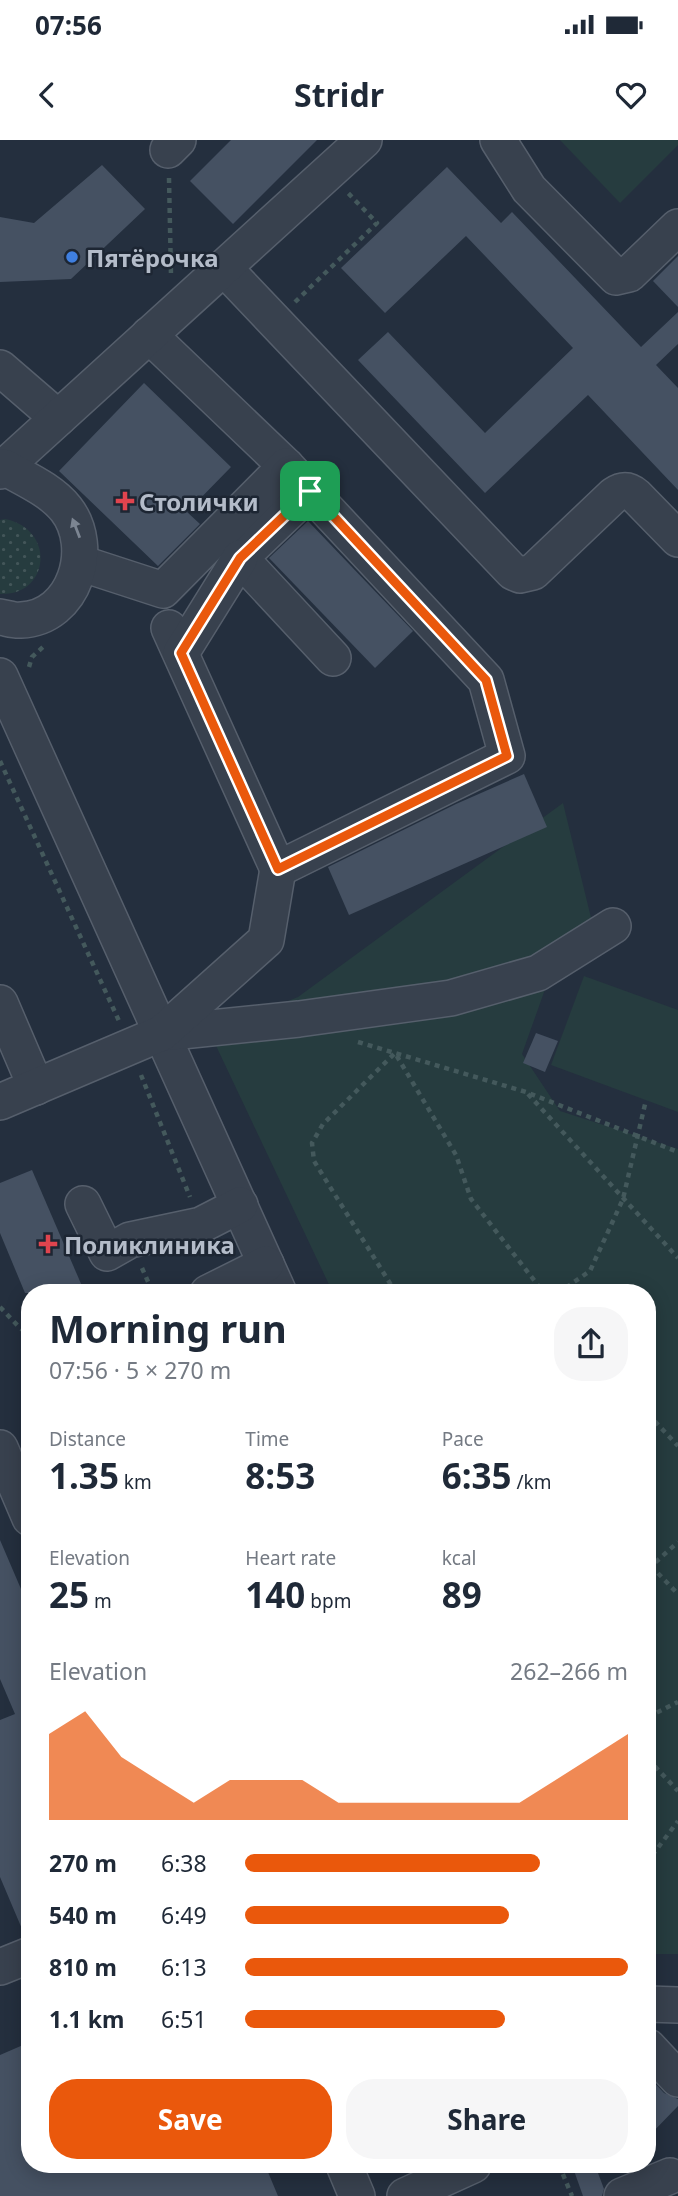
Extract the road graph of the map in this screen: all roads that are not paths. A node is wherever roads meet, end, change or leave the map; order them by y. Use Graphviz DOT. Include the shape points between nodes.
graph roads {
  1 [pos="364,140"];
  2 [pos="498,140"];
  3 [pos="678,227"];
  4 [pos="223,268"];
  5 [pos="161,325"];
  6 [pos="0,368"];
  7 [pos="58,418"];
  8 [pos="286,466"];
  9 [pos="2,469"];
  10 [pos="310,491"];
  11 [pos="678,539"];
  12 [pos="240,558"];
  13 [pos="80,563"];
  14 [pos="0,617"];
  15 [pos="333,658"];
  16 [pos="14,672"];
  17 [pos="278,869"];
  18 [pos="613,926"];
  19 [pos="0,1003"];
  20 [pos="162,1033"];
  21 [pos="36,1087"];
  22 [pos="0,1102"];
  23 [pos="83,1203"];
  24 [pos="240,1205"];
  25 [pos="273,1279"];
  26 [pos="250,1284"];
  27 [pos="4,1467"];
  28 [pos="21,1500"];
  29 [pos="656,2056"];
  30 [pos="678,2079"];
  31 [pos="348,2173"];
  32 [pos="455,2173"];
  33 [pos="675,2181"];
  34 [pos="358,2196"];
  35 [pos="405,2196"];
  36 [pos="622,2196"];
  1 -- 4 [label="street"];
  2 -- 3 [label="street" via="529,189 616,277 628,275"];
  4 -- 5 [label="street"];
  4 -- 11 [label="street" via="513,572 533,572 622,490 636,496"];
  5 -- 7 [label="street"];
  5 -- 8 [label="street"];
  6 -- 7 [label="street"];
  7 -- 9 [label="street"];
  8 -- 10 [label="street"];
  8 -- 13 [label="street" via="163,590"];
  13 -- 9 [label="street, one-way" via="80,539 65,508 47,492"];
  10 -- 12 [label="street"];
  10 -- 17 [label="street" via="486,680 507,756"];
  12 -- 15 [label="street"];
  12 -- 17 [label="street" via="175,641"];
  13 -- 14 [label="street" via="73,585 48,611 22,620"];
  16 -- 20 [label="street"];
  17 -- 20 [label="street" via="266,940"];
  18 -- 20 [label="street" via="538,973 451,998 299,1020"];
  19 -- 21 [label="street"];
  20 -- 21 [label="street"];
  20 -- 24 [label="street"];
  21 -- 22 [label="street"];
  23 -- 24 [label="street" via="107,1253 130,1240 201,1225"];
  24 -- 25 [label="street"];
  25 -- 26 [label="street"];
  27 -- 28 [label="street"];
  29 -- 30 [label="street"];
  31 -- 34 [label="street"];
  32 -- 35 [label="street"];
  33 -- 36 [label="street"];
}
